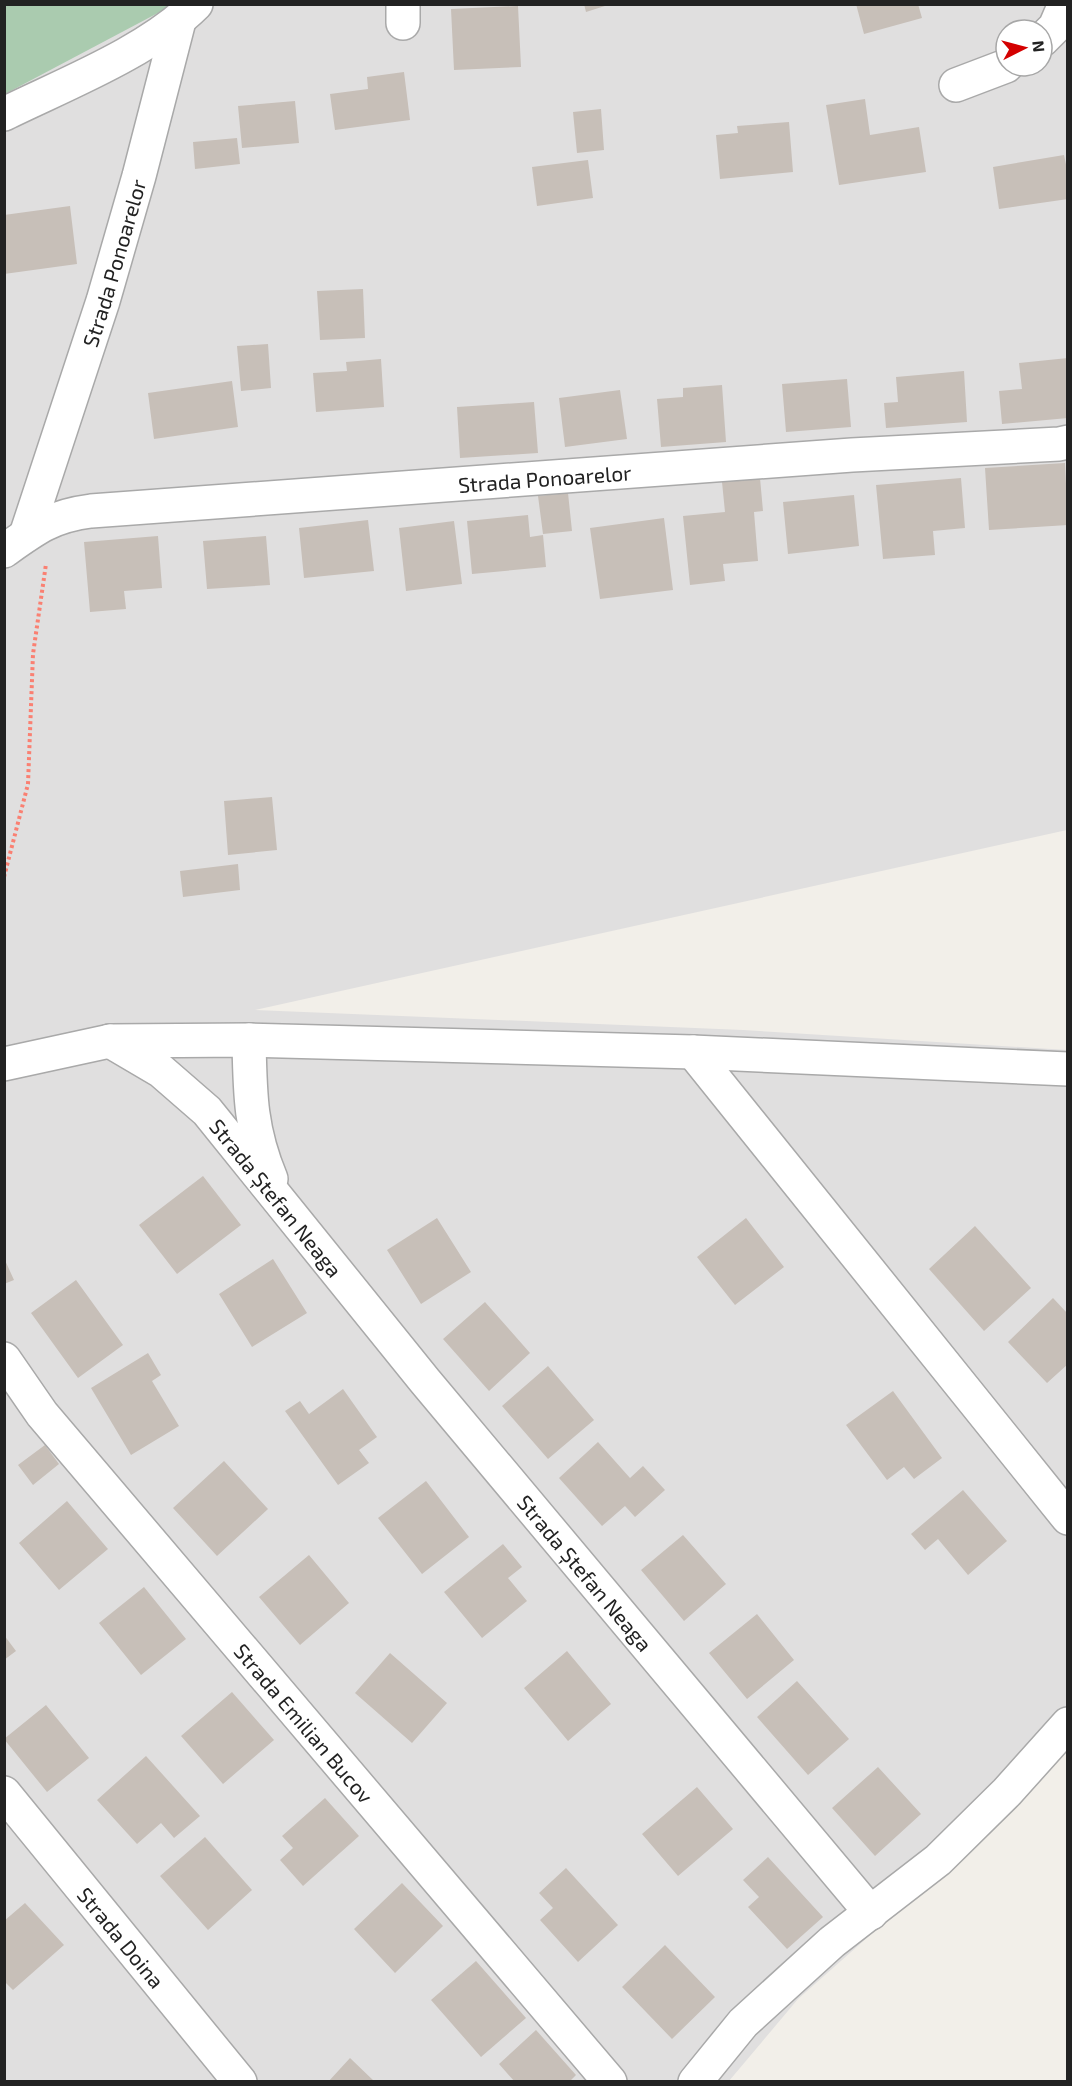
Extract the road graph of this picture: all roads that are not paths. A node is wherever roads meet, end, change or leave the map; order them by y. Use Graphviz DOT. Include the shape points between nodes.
graph roads {
  1 [pos="1065,4"];
  2 [pos="188,13"];
  3 [pos="1054,28"];
  4 [pos="994,71"];
  5 [pos="956,85"];
  6 [pos="4,114"];
  7 [pos="1068,442"];
  8 [pos="28,535"];
  9 [pos="249,1040"];
  10 [pos="110,1041"];
  11 [pos="693,1052"];
  12 [pos="4,1064"];
  13 [pos="1068,1069"];
  14 [pos="285,1211"];
  15 [pos="4,1359"];
  16 [pos="1068,1518"];
  17 [pos="1068,1724"];
  18 [pos="4,1793"];
  19 [pos="871,1913"];
  20 [pos="240,2082"];
  21 [pos="610,2082"];
  22 [pos="695,2082"];
  1 -- 3 [label="street"];
  2 -- 6 [label="street" via="128,53"];
  2 -- 8 [label="street, Strada Ponoarelor" via="103,301"];
  4 -- 5 [label="street"];
  7 -- 8 [label="street, Strada Ponoarelor" via="852,454 92,511 67,514"];
  9 -- 10 [label="street"];
  9 -- 11 [label="street"];
  9 -- 14 [label="street" via="250,1105 256,1135"];
  10 -- 12 [label="street"];
  10 -- 14 [label="street, Strada Ștefan Neaga" via="161,1071 207,1111"];
  11 -- 13 [label="street"];
  11 -- 16 [label="street"];
  14 -- 19 [label="street, Strada Ștefan Neaga"];
  15 -- 21 [label="street, Strada Emilian Bucov" via="78,1457"];
  17 -- 19 [label="street" via="938,1860"];
  18 -- 20 [label="street, Strada Doina"];
  19 -- 22 [label="street" via="831,1942 743,2022"];
}
